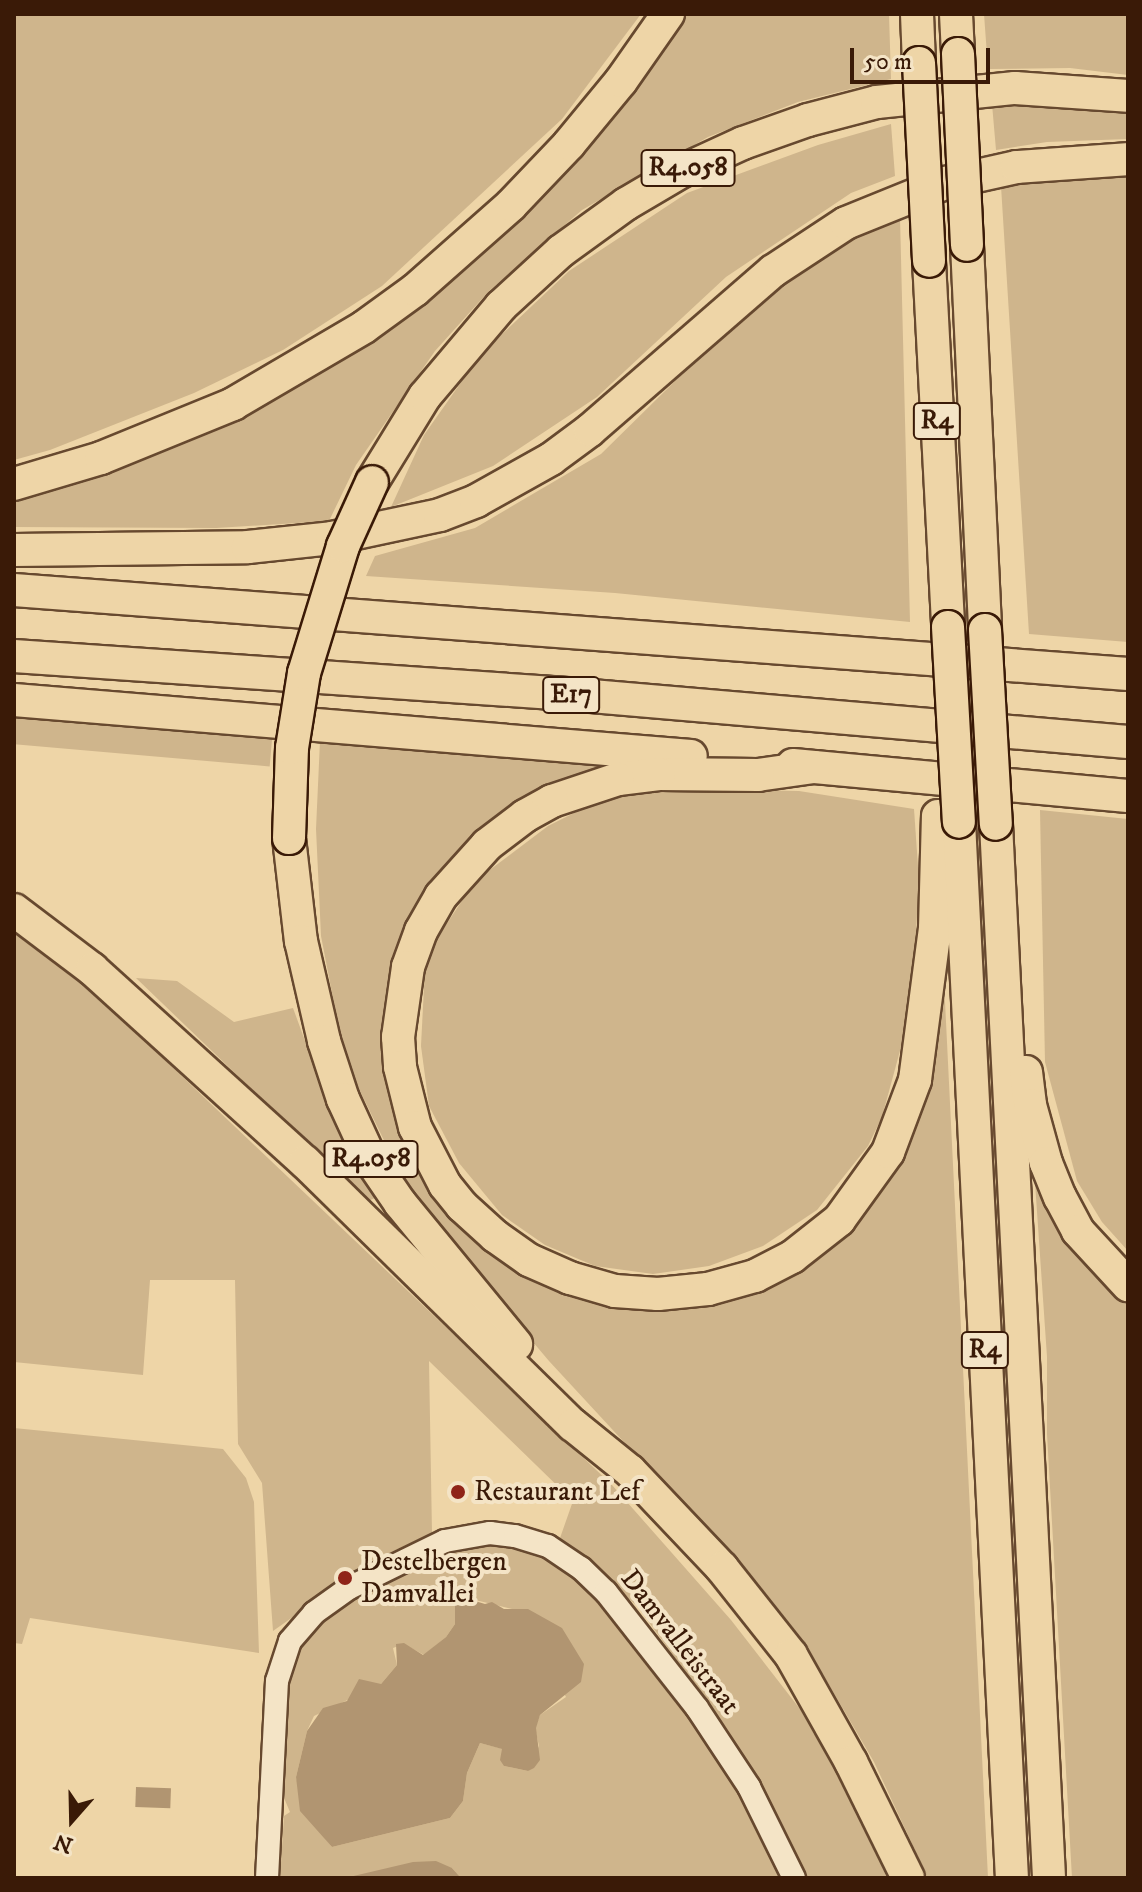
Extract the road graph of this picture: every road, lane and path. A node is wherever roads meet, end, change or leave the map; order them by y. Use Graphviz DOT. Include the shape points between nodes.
graph roads {
  1 [pos="668,14"];
  2 [pos="917,14"];
  3 [pos="956,14"];
  4 [pos="1128,96"];
  5 [pos="1128,159"];
  6 [pos="14,484"];
  7 [pos="14,550"];
  8 [pos="14,590"];
  9 [pos="14,656"];
  10 [pos="1128,674"];
  11 [pos="14,700"];
  12 [pos="1128,742"];
  13 [pos="814,767"];
  14 [pos="1128,796"];
  15 [pos="948,819"];
  16 [pos="14,910"];
  17 [pos="1004,988"];
  18 [pos="1128,1285"];
  19 [pos="630,1471"];
  20 [pos="267,1878"];
  21 [pos="794,1878"];
  22 [pos="908,1878"];
  23 [pos="1012,1878"];
  24 [pos="1049,1878"];
  1 -- 6 [label="highway" via="621,81 511,205 426,281 364,327 233,404 101,458"];
  2 -- 15 [label="highway, R4, bridge" via="953,738"];
  3 -- 17 [label="highway, R4, bridge"];
  4 -- 19 [label="highway, R4.058, bridge" via="1015,88 877,102 795,124 682,171 561,251 501,306 425,396 372,482 343,546 304,673 292,748 289,838 301,941 324,1041 372,1162 436,1250"];
  5 -- 7 [label="highway" via="1017,167 945,183 846,223 773,271 551,459 440,515 332,538 248,547"];
  8 -- 10 [label="highway, E17"];
  9 -- 12 [label="highway, E17" via="568,694"];
  11 -- 13 [label="highway"];
  13 -- 14 [label="highway"];
  13 -- 15 [label="highway" via="758,775 645,776 579,790 525,816 487,845 441,896 408,967 398,1037 400,1067 415,1127 445,1185 495,1236 529,1260 615,1291 708,1289 755,1276 792,1257 839,1220 888,1152 915,1080"];
  15 -- 23 [label="highway, R4"];
  16 -- 19 [label="highway" via="92,969 305,1162 573,1425"];
  17 -- 18 [label="highway" via="1023,1042 1038,1134 1060,1197 1078,1231"];
  17 -- 24 [label="highway, R4"];
  19 -- 22 [label="highway" via="722,1568 791,1655"];
  20 -- 21 [label="street, Damvalleistraat" via="277,1681 290,1641 314,1613 360,1582 445,1541 490,1533 548,1546 581,1568 614,1601 697,1708 749,1787"];
}
